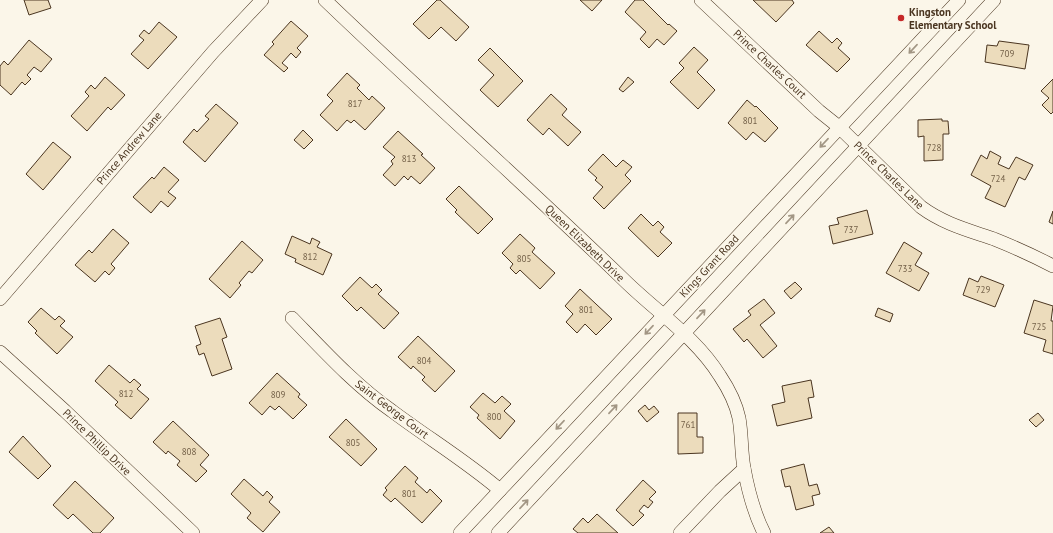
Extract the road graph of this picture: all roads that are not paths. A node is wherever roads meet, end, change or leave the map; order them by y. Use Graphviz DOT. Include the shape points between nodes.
graph roads {
  1 [pos="262,0"];
  2 [pos="325,0"];
  3 [pos="701,0"];
  4 [pos="959,0"];
  5 [pos="994,0"];
  6 [pos="839,127"];
  7 [pos="858,145"];
  8 [pos="1053,266"];
  9 [pos="0,299"];
  10 [pos="664,314"];
  11 [pos="292,318"];
  12 [pos="684,333"];
  13 [pos="0,352"];
  14 [pos="744,469"];
  15 [pos="500,490"];
  16 [pos="193,533"];
  17 [pos="460,533"];
  18 [pos="498,533"];
  19 [pos="680,533"];
  20 [pos="764,533"];
  1 -- 9 [label="street, Prince Andrew Lane" via="213,52"];
  2 -- 10 [label="street, Queen Elizabeth Drive" via="562,220 644,300"];
  3 -- 6 [label="street, Prince Charles Court"];
  4 -- 6 [label="street, Kings Grant Road, one-way"];
  5 -- 7 [label="street"];
  6 -- 7 [label="street, Prince Charles Lane"];
  6 -- 10 [label="street, Kings Grant Road, one-way"];
  7 -- 8 [label="street, Prince Charles Lane" via="921,208 934,217"];
  12 -- 7 [label="street, one-way"];
  10 -- 12 [label="street, Queen Elizabeth Drive"];
  10 -- 15 [label="street, Kings Grant Road, one-way"];
  11 -- 15 [label="street, Saint George Court" via="328,356 391,411 480,472"];
  12 -- 14 [label="street, Queen Elizabeth Drive" via="720,375 731,396 739,418"];
  18 -- 12 [label="street, one-way"];
  13 -- 16 [label="street, Prince Phillip Drive"];
  14 -- 19 [label="street"];
  14 -- 20 [label="street, Queen Elizabeth Drive"];
  15 -- 17 [label="street, Kings Grant Road"];
}
